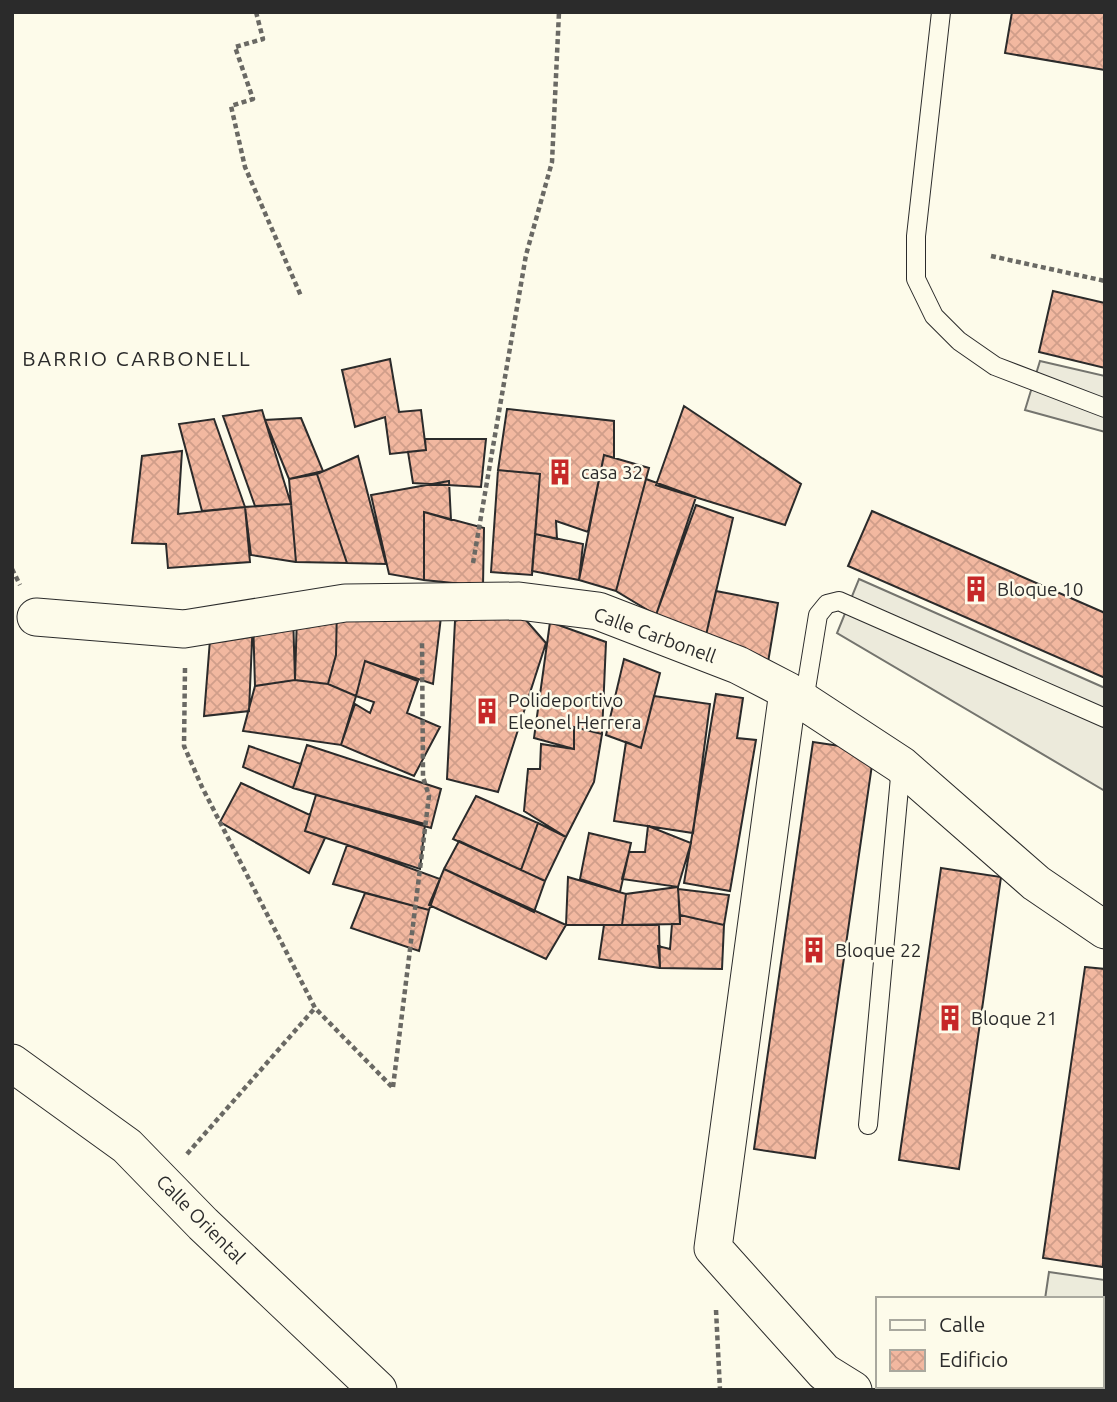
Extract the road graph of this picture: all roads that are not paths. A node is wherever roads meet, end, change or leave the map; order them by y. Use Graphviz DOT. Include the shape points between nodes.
graph roads {
  1 [pos="941,12"];
  2 [pos="1105,408"];
  3 [pos="36,617"];
  4 [pos="796,696"];
  5 [pos="1105,718"];
  6 [pos="901,765"];
  7 [pos="1105,930"];
  8 [pos="12,1063"];
  9 [pos="868,1125"];
  10 [pos="378,1390"];
  11 [pos="853,1390"];
  1 -- 2 [label="lane" via="916,236 916,279 934,316 995,366"];
  3 -- 4 [label="street, Calle Carbonell" via="184,629 345,603 519,601 598,611 738,665"];
  4 -- 5 [label="lane" via="818,615 827,604 839,601"];
  4 -- 6 [label="street, Calle Carbonell"];
  4 -- 11 [label="street" via="713,1248 824,1372"];
  6 -- 7 [label="street, Calle Carbonell" via="1036,883"];
  6 -- 9 [label="lane"];
  8 -- 10 [label="street, Calle Oriental" via="127,1146"];
}
